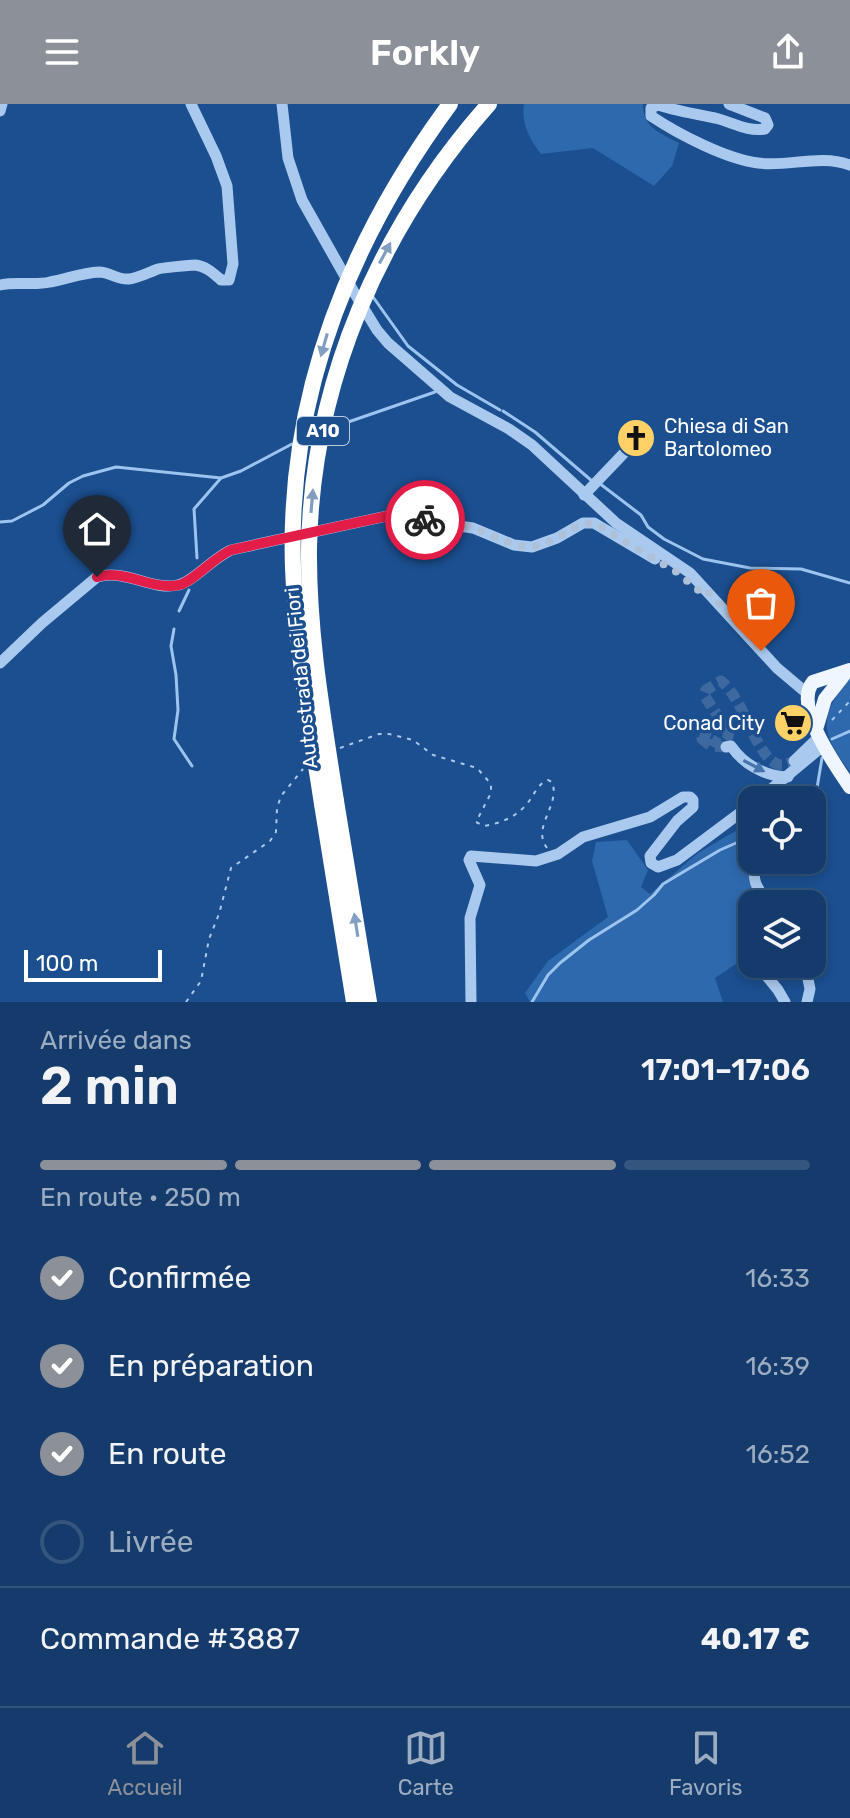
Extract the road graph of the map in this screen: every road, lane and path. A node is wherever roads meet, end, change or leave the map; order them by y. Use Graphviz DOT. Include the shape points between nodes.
graph roads {
  1 [pos="2,104"];
  2 [pos="191,104"];
  3 [pos="282,104"];
  4 [pos="450,104"];
  5 [pos="489,104"];
  6 [pos="729,104"];
  7 [pos="0,111"];
  8 [pos="850,165"];
  9 [pos="0,285"];
  10 [pos="625,452"];
  11 [pos="588,491"];
  12 [pos="705,588"];
  13 [pos="0,663"];
  14 [pos="848,671"];
  15 [pos="814,691"];
  16 [pos="850,701"];
  17 [pos="820,738"];
  18 [pos="726,747"];
  19 [pos="340,748"];
  20 [pos="794,761"];
  21 [pos="313,763"];
  22 [pos="788,777"];
  23 [pos="776,786"];
  24 [pos="850,787"];
  25 [pos="329,802"];
  26 [pos="738,814"];
  27 [pos="558,854"];
  28 [pos="767,978"];
  29 [pos="808,978"];
  30 [pos="186,1002"];
  31 [pos="354,1002"];
  32 [pos="369,1002"];
  33 [pos="471,1002"];
  34 [pos="785,1002"];
  35 [pos="807,1002"];
  1 -- 7 [label="street"];
  2 -- 9 [label="street" via="227,186 233,264 229,280 192,265 163,267 129,279 101,272 49,283"];
  3 -- 11 [label="street" via="288,158 302,200 377,330 450,397 509,429"];
  4 -- 25 [label="highway, Autostrada dei Fiori / A10, one-way, bridge" via="403,171 360,248 335,307 306,415 293,565 303,680"];
  25 -- 5 [label="highway, Autostrada dei Fiori / A10, one-way, bridge" via="310,593 317,455 351,329 384,252 444,158"];
  6 -- 8 [label="street" via="765,118 768,125 753,131 658,105 651,108 651,116 743,160"];
  10 -- 11 [label="street"];
  11 -- 12 [label="street" via="616,523"];
  12 -- 13 [label="street" via="696,589 594,523 532,547 473,528 387,516 231,550 176,586 124,576 97,577"];
  12 -- 15 [label="street" via="761,651"];
  14 -- 15 [label="main road"];
  15 -- 17 [label="main road" via="809,705"];
  16 -- 17 [label="path"];
  17 -- 20 [label="street"];
  17 -- 22 [label="street"];
  17 -- 24 [label="main road"];
  18 -- 22 [label="street, one-way" via="745,763"];
  19 -- 27 [label="path" via="389,734 477,768 491,784 476,822 484,826 512,817 548,780 554,800 541,830 542,842"];
  21 -- 30 [label="path" via="300,770 281,796 270,841 231,868 201,981"];
  22 -- 23 [label="street"];
  25 -- 31 [label="highway, Autostrada dei Fiori / A10"];
  32 -- 25 [label="highway, Autostrada dei Fiori / A10, one-way"];
  26 -- 27 [label="street" via="664,866 651,863 650,856 693,807 690,797 650,817 583,837"];
  27 -- 33 [label="street" via="536,861 471,856 480,885 470,918"];
  28 -- 34 [label="street"];
  29 -- 35 [label="street"];
}
